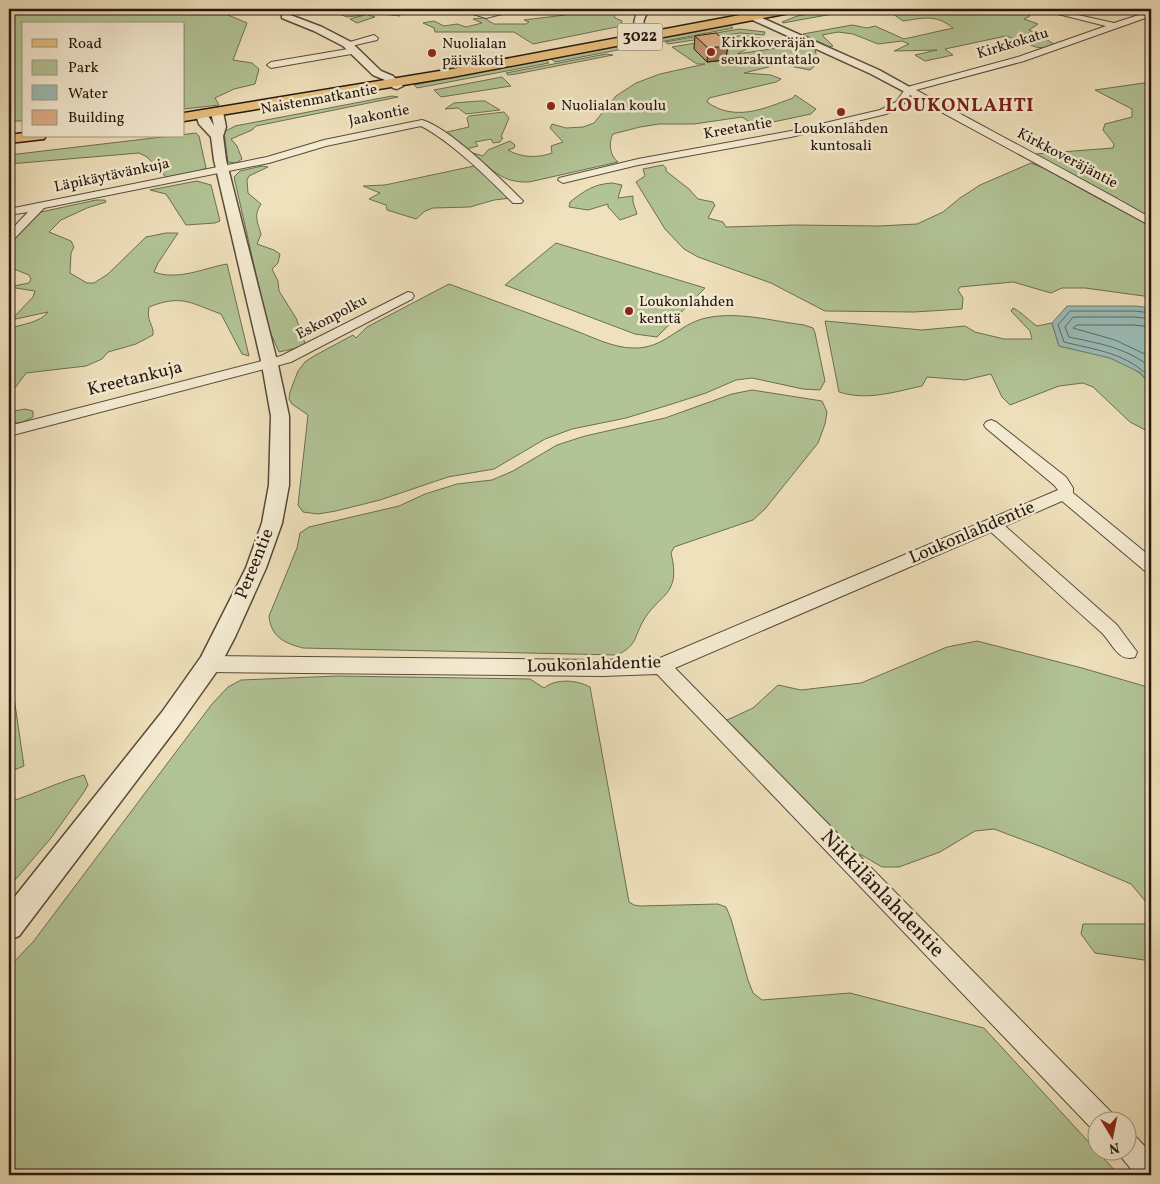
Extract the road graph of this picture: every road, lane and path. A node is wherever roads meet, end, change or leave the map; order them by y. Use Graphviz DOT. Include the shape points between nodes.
graph roads {
  1 [pos="461,9"];
  2 [pos="518,9"];
  3 [pos="645,9"];
  4 [pos="795,9"];
  5 [pos="1042,9"];
  6 [pos="1151,13"];
  7 [pos="285,16"];
  8 [pos="1141,16"];
  9 [pos="757,17"];
  10 [pos="1151,20"];
  11 [pos="1113,25"];
  12 [pos="649,34"];
  13 [pos="374,38"];
  14 [pos="350,47"];
  15 [pos="271,65"];
  16 [pos="387,83"];
  17 [pos="910,90"];
  18 [pos="210,116"];
  19 [pos="185,117"];
  20 [pos="185,122"];
  21 [pos="22,138"];
  22 [pos="9,139"];
  23 [pos="222,169"];
  24 [pos="563,180"];
  25 [pos="517,201"];
  26 [pos="39,207"];
  27 [pos="9,212"];
  28 [pos="1151,223"];
  29 [pos="9,238"];
  30 [pos="408,296"];
  31 [pos="270,365"];
  32 [pos="991,425"];
  33 [pos="9,431"];
  34 [pos="1064,494"];
  35 [pos="992,524"];
  36 [pos="1151,566"];
  37 [pos="1128,652"];
  38 [pos="209,664"];
  39 [pos="661,666"];
  40 [pos="9,926"];
  41 [pos="1093,1112"];
  42 [pos="1138,1158"];
  43 [pos="1151,1172"];
  1 -- 2 [label="street" via="486,16"];
  3 -- 12 [label="street" via="639,17"];
  4 -- 9 [label="main road, Naistenmatkantie / 3022"];
  5 -- 11 [label="street"];
  6 -- 8 [label="street, Kirkkokatu"];
  7 -- 14 [label="street"];
  8 -- 10 [label="street"];
  8 -- 11 [label="street, Kirkkokatu"];
  9 -- 12 [label="main road, Naistenmatkantie / 3022"];
  9 -- 17 [label="street, Kirkkoveräjäntie"];
  11 -- 17 [label="street, Kirkkokatu" via="1020,59"];
  12 -- 16 [label="main road, Naistenmatkantie / 3022" via="580,52"];
  13 -- 14 [label="street"];
  14 -- 15 [label="street"];
  14 -- 16 [label="street"];
  16 -- 18 [label="main road, Naistenmatkantie / 3022"];
  17 -- 24 [label="street, Kreetantie" via="899,104 883,112"];
  17 -- 28 [label="street, Kirkkoveräjäntie"];
  18 -- 19 [label="main road, Naistenmatkantie / 3022"];
  18 -- 20 [label="main road, Naistenmatkantie / 3022"];
  18 -- 23 [label="street, Pereentie" via="205,124 217,136"];
  21 -- 22 [label="main road"];
  23 -- 25 [label="street, Jaakontie" via="276,159 344,138 426,123"];
  23 -- 26 [label="street, Läpikäytävänkuja"];
  23 -- 31 [label="street, Pereentie"];
  26 -- 27 [label="street, Läpikäytävänkuja"];
  26 -- 29 [label="street"];
  30 -- 31 [label="street, Eskonpolku" via="290,358"];
  31 -- 33 [label="street, Kreetankuja"];
  31 -- 38 [label="street, Pereentie" via="280,416 281,460 272,523 256,568"];
  32 -- 34 [label="street" via="1060,481 1066,490"];
  34 -- 35 [label="street, Loukonlahdentie"];
  34 -- 36 [label="street"];
  35 -- 37 [label="street" via="1111,630"];
  35 -- 39 [label="street, Loukonlahdentie"];
  38 -- 39 [label="street, Loukonlahdentie"];
  38 -- 40 [label="street, Pereentie"];
  39 -- 41 [label="street, Nikkilänlahdentie"];
  42 -- 43 [label="street"];
}
